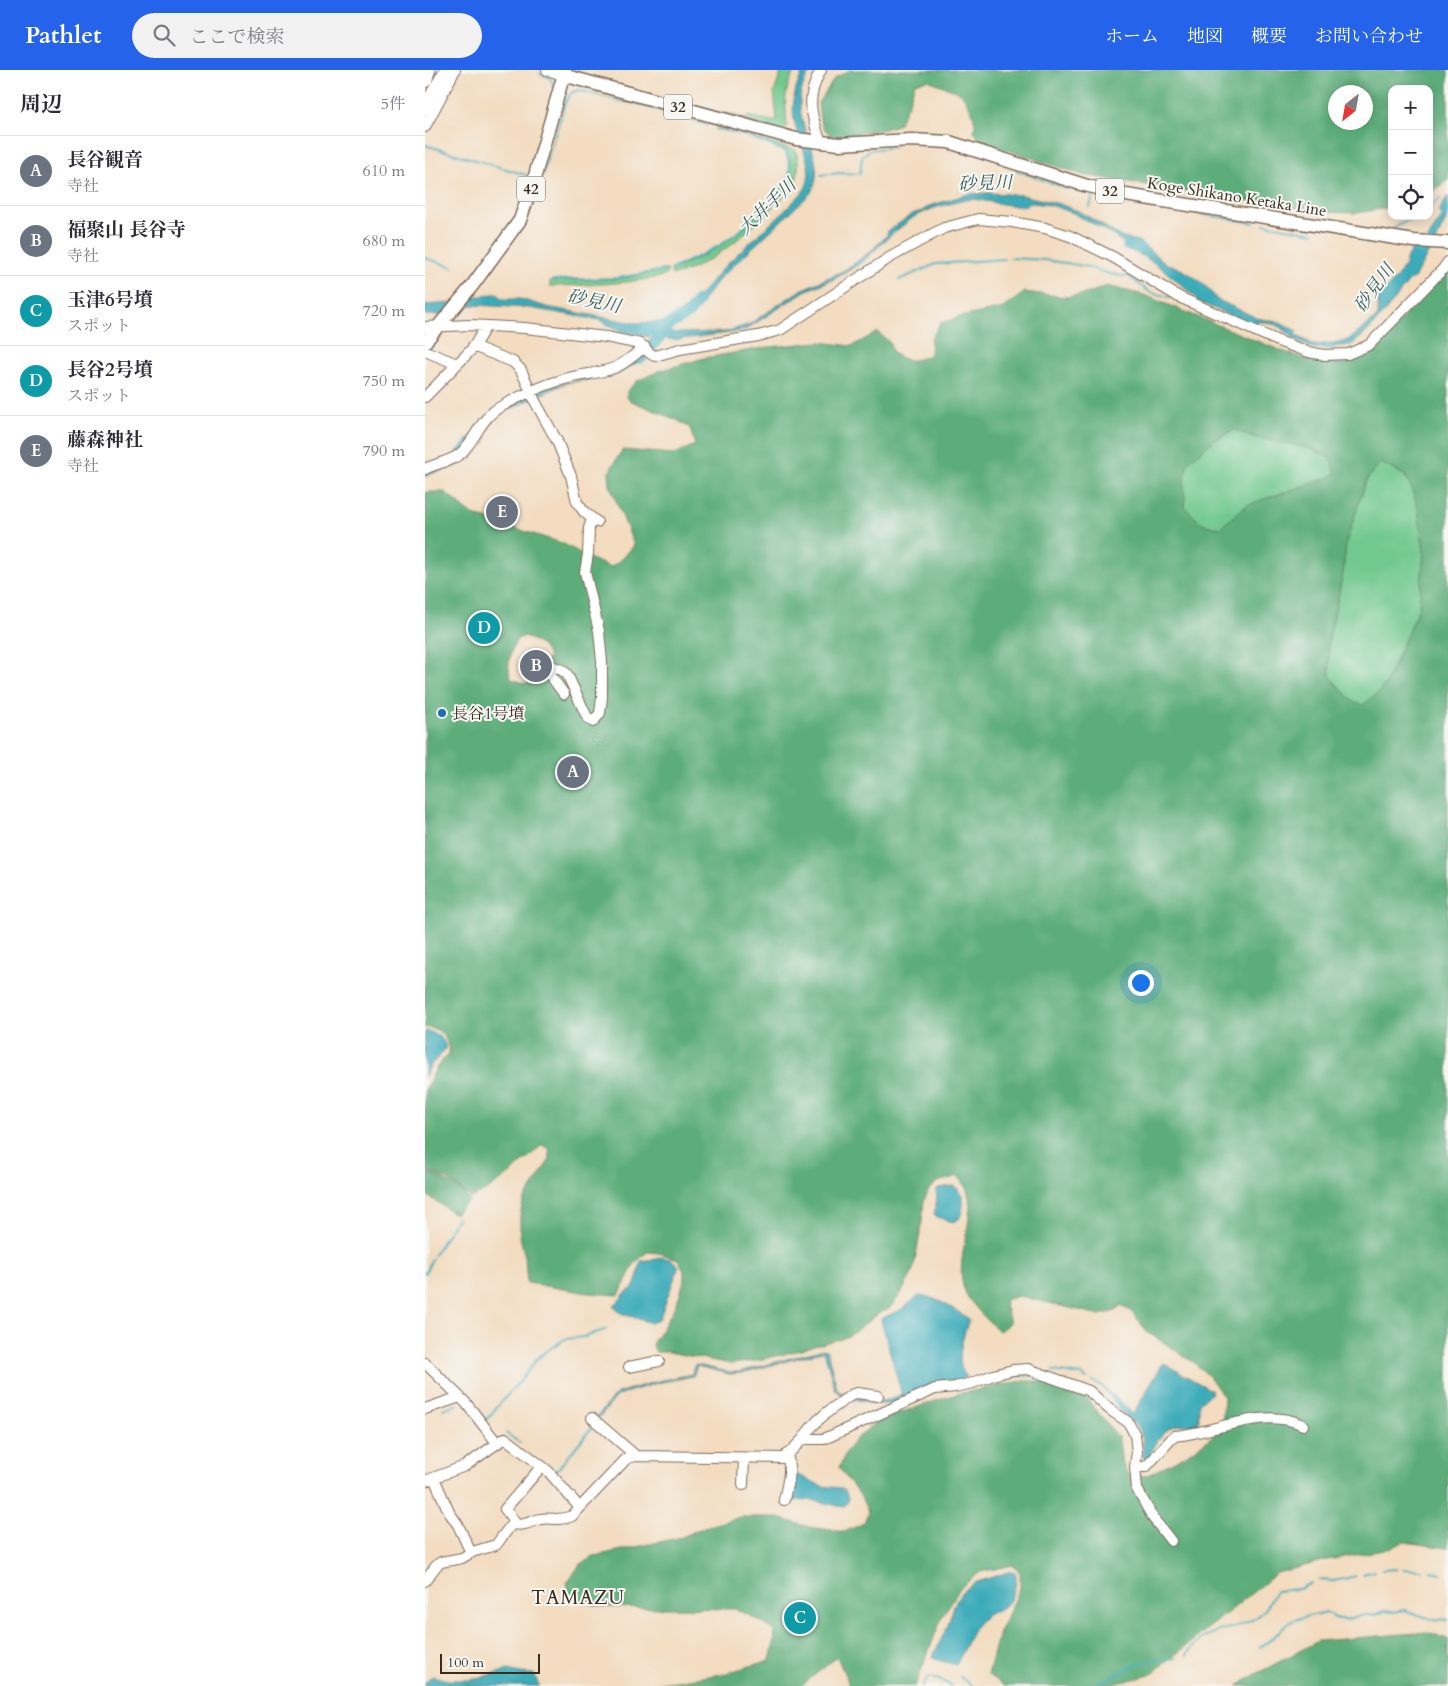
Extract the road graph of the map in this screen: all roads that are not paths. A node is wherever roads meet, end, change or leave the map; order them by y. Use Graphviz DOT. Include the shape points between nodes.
graph roads {
  1 [pos="428,70"];
  2 [pos="447,70"];
  3 [pos="455,70"];
  4 [pos="547,70"];
  5 [pos="821,70"];
  6 [pos="564,72"];
  7 [pos="425,80"];
  8 [pos="425,108"];
  9 [pos="425,127"];
  10 [pos="816,142"];
  11 [pos="1446,244"];
  12 [pos="1448,262"];
  13 [pos="486,326"];
  14 [pos="431,327"];
  15 [pos="425,342"];
  16 [pos="473,346"];
  17 [pos="425,350"];
  18 [pos="648,350"];
  19 [pos="457,364"];
  20 [pos="532,394"];
  21 [pos="425,397"];
  22 [pos="425,469"];
  23 [pos="563,694"];
  24 [pos="659,1361"];
  25 [pos="425,1363"];
  26 [pos="629,1367"];
  27 [pos="878,1396"];
  28 [pos="460,1397"];
  29 [pos="425,1409"];
  30 [pos="592,1418"];
  31 [pos="1303,1426"];
  32 [pos="803,1439"];
  33 [pos="497,1443"];
  34 [pos="787,1454"];
  35 [pos="636,1456"];
  36 [pos="744,1458"];
  37 [pos="542,1466"];
  38 [pos="1135,1467"];
  39 [pos="429,1479"];
  40 [pos="743,1485"];
  41 [pos="784,1500"];
  42 [pos="580,1508"];
  43 [pos="513,1524"];
  44 [pos="1171,1541"];
  45 [pos="471,1553"];
  46 [pos="425,1581"];
  1 -- 7 [label="highway"];
  2 -- 8 [label="highway"];
  3 -- 9 [label="street"];
  4 -- 6 [label="street"];
  5 -- 10 [label="street" via="814,83 810,107"];
  6 -- 10 [label="main road, Koge Shikano Ketaka Line / 32" via="796,140"];
  6 -- 14 [label="main road, 42" via="520,220 470,289"];
  10 -- 11 [label="main road, Koge Shikano Ketaka Line / 32" via="949,142 1126,195"];
  12 -- 18 [label="street" via="1369,344 1347,354 1324,355 1278,341 1209,312 1070,236 1045,228 978,219 944,228 889,258 780,330 659,356"];
  13 -- 14 [label="street"];
  13 -- 16 [label="street"];
  13 -- 18 [label="street" via="606,337 640,344"];
  14 -- 15 [label="main road, 42"];
  16 -- 19 [label="street"];
  16 -- 20 [label="street" via="513,362 521,370"];
  17 -- 19 [label="street"];
  18 -- 20 [label="street" via="612,369 564,379"];
  19 -- 21 [label="street"];
  20 -- 22 [label="street" via="500,407 487,418 464,450"];
  20 -- 23 [label="street" via="557,441 577,502 595,521 589,528 585,572 603,662 600,713 593,722 587,717 567,674 548,667 547,671"];
  24 -- 26 [label="street"];
  25 -- 28 [label="street"];
  27 -- 32 [label="street" via="853,1394 808,1430"];
  28 -- 29 [label="street"];
  28 -- 33 [label="street"];
  30 -- 35 [label="street"];
  31 -- 38 [label="street" via="1291,1420 1268,1418 1174,1436 1146,1467"];
  32 -- 34 [label="street"];
  32 -- 38 [label="street" via="824,1439 935,1389 973,1383 1028,1368 1089,1391 1128,1422 1135,1435"];
  33 -- 37 [label="street" via="505,1438"];
  33 -- 39 [label="street" via="465,1466"];
  34 -- 36 [label="street" via="784,1458"];
  34 -- 41 [label="street" via="794,1464"];
  35 -- 36 [label="street"];
  35 -- 42 [label="street" via="627,1458"];
  36 -- 40 [label="street"];
  37 -- 42 [label="street"];
  37 -- 43 [label="street" via="505,1509"];
  38 -- 44 [label="street" via="1137,1489"];
  39 -- 45 [label="street" via="458,1525"];
  42 -- 43 [label="street" via="563,1520 543,1519 520,1526"];
  43 -- 45 [label="street" via="496,1545"];
  45 -- 46 [label="street" via="441,1562"];
}
